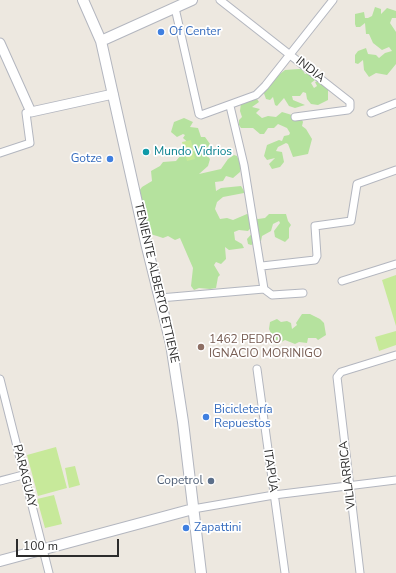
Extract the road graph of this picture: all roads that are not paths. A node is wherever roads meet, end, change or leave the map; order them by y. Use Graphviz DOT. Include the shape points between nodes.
graph roads {
  1 [pos="82,0"];
  2 [pos="220,0"];
  3 [pos="333,0"];
  4 [pos="187,1"];
  5 [pos="175,8"];
  6 [pos="101,42"];
  7 [pos="0,43"];
  8 [pos="290,55"];
  9 [pos="113,94"];
  10 [pos="396,103"];
  11 [pos="230,106"];
  12 [pos="31,112"];
  13 [pos="371,113"];
  14 [pos="294,116"];
  15 [pos="0,153"];
  16 [pos="396,170"];
  17 [pos="396,264"];
  18 [pos="262,266"];
  19 [pos="342,281"];
  20 [pos="264,289"];
  21 [pos="303,293"];
  22 [pos="160,298"];
  23 [pos="396,355"];
  24 [pos="257,369"];
  25 [pos="0,379"];
  26 [pos="2,398"];
  27 [pos="23,475"];
  28 [pos="396,480"];
  29 [pos="0,481"];
  30 [pos="350,486"];
  31 [pos="274,495"];
  32 [pos="193,509"];
  33 [pos="43,549"];
  34 [pos="0,560"];
  35 [pos="49,573"];
  36 [pos="201,573"];
  37 [pos="285,573"];
  38 [pos="360,573"];
  1 -- 6 [label="main road, TENIENTE ALBERTO ETTIENE"];
  2 -- 8 [label="street, INDIA"];
  3 -- 8 [label="street"];
  4 -- 5 [label="main road"];
  5 -- 6 [label="main road"];
  5 -- 11 [label="street" via="199,114"];
  6 -- 9 [label="main road, TENIENTE ALBERTO ETTIENE"];
  7 -- 12 [label="street"];
  8 -- 11 [label="street" via="256,95"];
  8 -- 14 [label="street, INDIA" via="348,99 350,104 348,110"];
  9 -- 12 [label="street"];
  9 -- 22 [label="main road, TENIENTE ALBERTO ETTIENE"];
  10 -- 13 [label="street"];
  11 -- 18 [label="street" via="244,165 257,251"];
  12 -- 15 [label="street" via="26,113 30,143"];
  16 -- 18 [label="street" via="357,184 351,221 315,226 317,256 314,260"];
  17 -- 19 [label="street"];
  18 -- 20 [label="street"];
  20 -- 21 [label="street" via="272,295"];
  20 -- 22 [label="street"];
  22 -- 32 [label="main road, TENIENTE ALBERTO ETTIENE" via="180,395"];
  23 -- 30 [label="street, VILLARRICA" via="341,372 337,377"];
  24 -- 31 [label="street, ITAPÚA"];
  25 -- 26 [label="street, PARAGUAY"];
  26 -- 27 [label="street, PARAGUAY"];
  27 -- 29 [label="street"];
  27 -- 33 [label="street, PARAGUAY"];
  28 -- 30 [label="street"];
  30 -- 31 [label="street"];
  30 -- 38 [label="street, VILLARRICA"];
  31 -- 32 [label="street"];
  31 -- 37 [label="street, ITAPÚA"];
  32 -- 33 [label="main road"];
  32 -- 36 [label="main road, TENIENTE ALBERTO ETTIENE"];
  33 -- 34 [label="main road"];
  33 -- 35 [label="street, PARAGUAY"];
}
